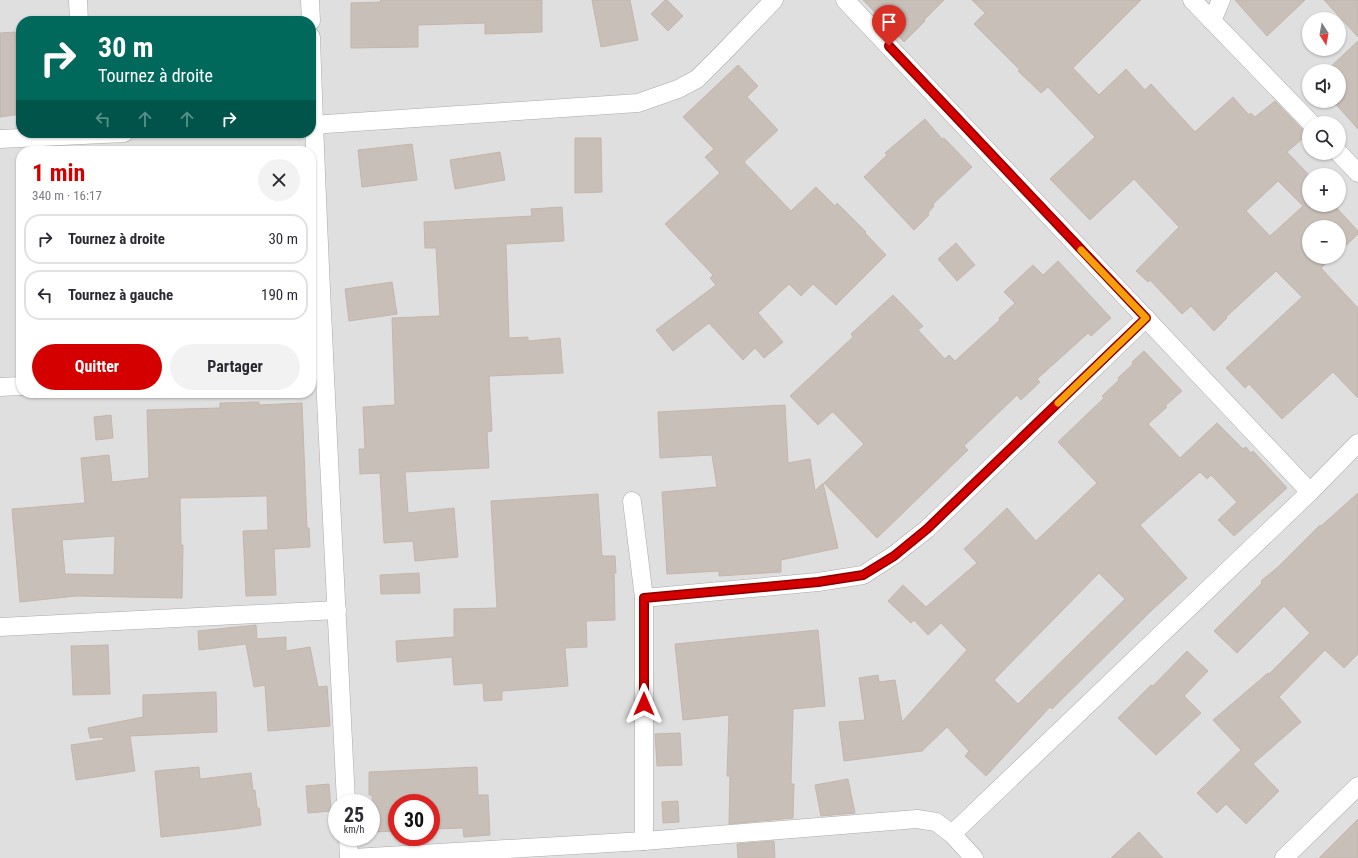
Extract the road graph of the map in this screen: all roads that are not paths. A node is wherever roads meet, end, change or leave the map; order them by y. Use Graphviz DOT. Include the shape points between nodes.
graph roads {
  1 [pos="78,0"];
  2 [pos="310,0"];
  3 [pos="774,0"];
  4 [pos="845,0"];
  5 [pos="1192,0"];
  6 [pos="1221,0"];
  7 [pos="79,16"];
  8 [pos="310,16"];
  9 [pos="1212,21"];
  10 [pos="1304,116"];
  11 [pos="316,125"];
  12 [pos="17,138"];
  13 [pos="0,139"];
  14 [pos="1346,160"];
  15 [pos="1358,173"];
  16 [pos="316,290"];
  17 [pos="1146,318"];
  18 [pos="318,372"];
  19 [pos="16,386"];
  20 [pos="0,387"];
  21 [pos="1358,443"];
  22 [pos="1310,492"];
  23 [pos="632,500"];
  24 [pos="644,598"];
  25 [pos="337,610"];
  26 [pos="0,627"];
  27 [pos="1358,786"];
  28 [pos="346,794"];
  29 [pos="952,834"];
  30 [pos="644,840"];
  31 [pos="348,846"];
  32 [pos="349,858"];
  33 [pos="353,858"];
  34 [pos="974,858"];
  35 [pos="1284,858"];
  1 -- 7 [label="street"];
  2 -- 8 [label="street"];
  3 -- 11 [label="street" via="697,78 678,90 638,103"];
  4 -- 17 [label="street"];
  5 -- 9 [label="street"];
  6 -- 9 [label="street"];
  9 -- 10 [label="street"];
  12 -- 13 [label="street"];
  14 -- 15 [label="street"];
  16 -- 18 [label="street"];
  17 -- 22 [label="street"];
  17 -- 24 [label="street" via="927,529 894,556 863,575 818,582"];
  18 -- 25 [label="street"];
  19 -- 20 [label="street"];
  21 -- 22 [label="street"];
  22 -- 29 [label="street"];
  23 -- 24 [label="street"];
  24 -- 30 [label="street"];
  25 -- 26 [label="street"];
  25 -- 28 [label="street"];
  27 -- 35 [label="street"];
  29 -- 30 [label="street" via="936,822 917,819"];
  29 -- 34 [label="street"];
  30 -- 33 [label="street"];
  31 -- 32 [label="street"];
}
